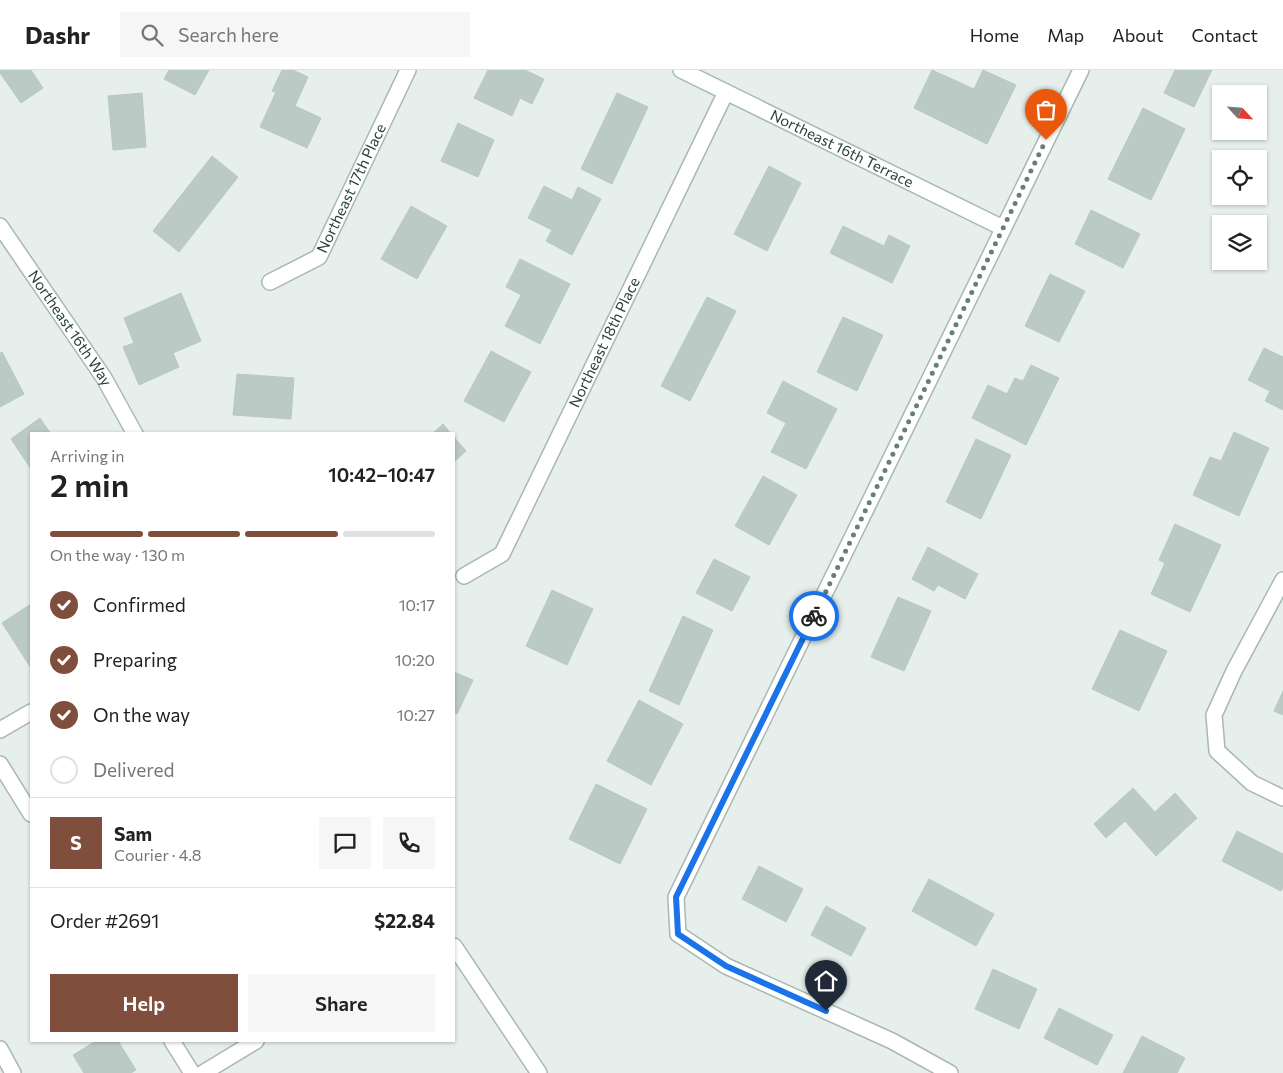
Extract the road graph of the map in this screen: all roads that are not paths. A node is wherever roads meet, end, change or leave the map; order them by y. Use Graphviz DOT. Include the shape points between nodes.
graph roads {
  1 [pos="408,70"];
  2 [pos="681,70"];
  3 [pos="1081,70"];
  4 [pos="726,92"];
  5 [pos="0,226"];
  6 [pos="1003,228"];
  7 [pos="270,282"];
  8 [pos="135,432"];
  9 [pos="464,576"];
  10 [pos="1283,580"];
  11 [pos="30,713"];
  12 [pos="0,730"];
  13 [pos="0,764"];
  14 [pos="1283,798"];
  15 [pos="30,812"];
  16 [pos="455,947"];
  17 [pos="173,1042"];
  18 [pos="254,1042"];
  19 [pos="0,1049"];
  20 [pos="13,1073"];
  21 [pos="192,1073"];
  22 [pos="203,1073"];
  23 [pos="539,1073"];
  24 [pos="950,1073"];
  1 -- 7 [label="street, Northeast 17th Place" via="319,257"];
  2 -- 4 [label="street, Northeast 16th Terrace"];
  3 -- 6 [label="street"];
  4 -- 6 [label="street, Northeast 16th Terrace"];
  4 -- 9 [label="street, Northeast 18th Place" via="502,554"];
  5 -- 8 [label="street, Northeast 16th Way" via="104,378"];
  6 -- 24 [label="street" via="676,897 678,934 726,966 892,1041"];
  10 -- 14 [label="street" via="1214,714 1217,751 1252,783"];
  11 -- 12 [label="street"];
  13 -- 15 [label="street"];
  16 -- 23 [label="street"];
  17 -- 21 [label="street"];
  18 -- 22 [label="street"];
  19 -- 20 [label="street"];
}
